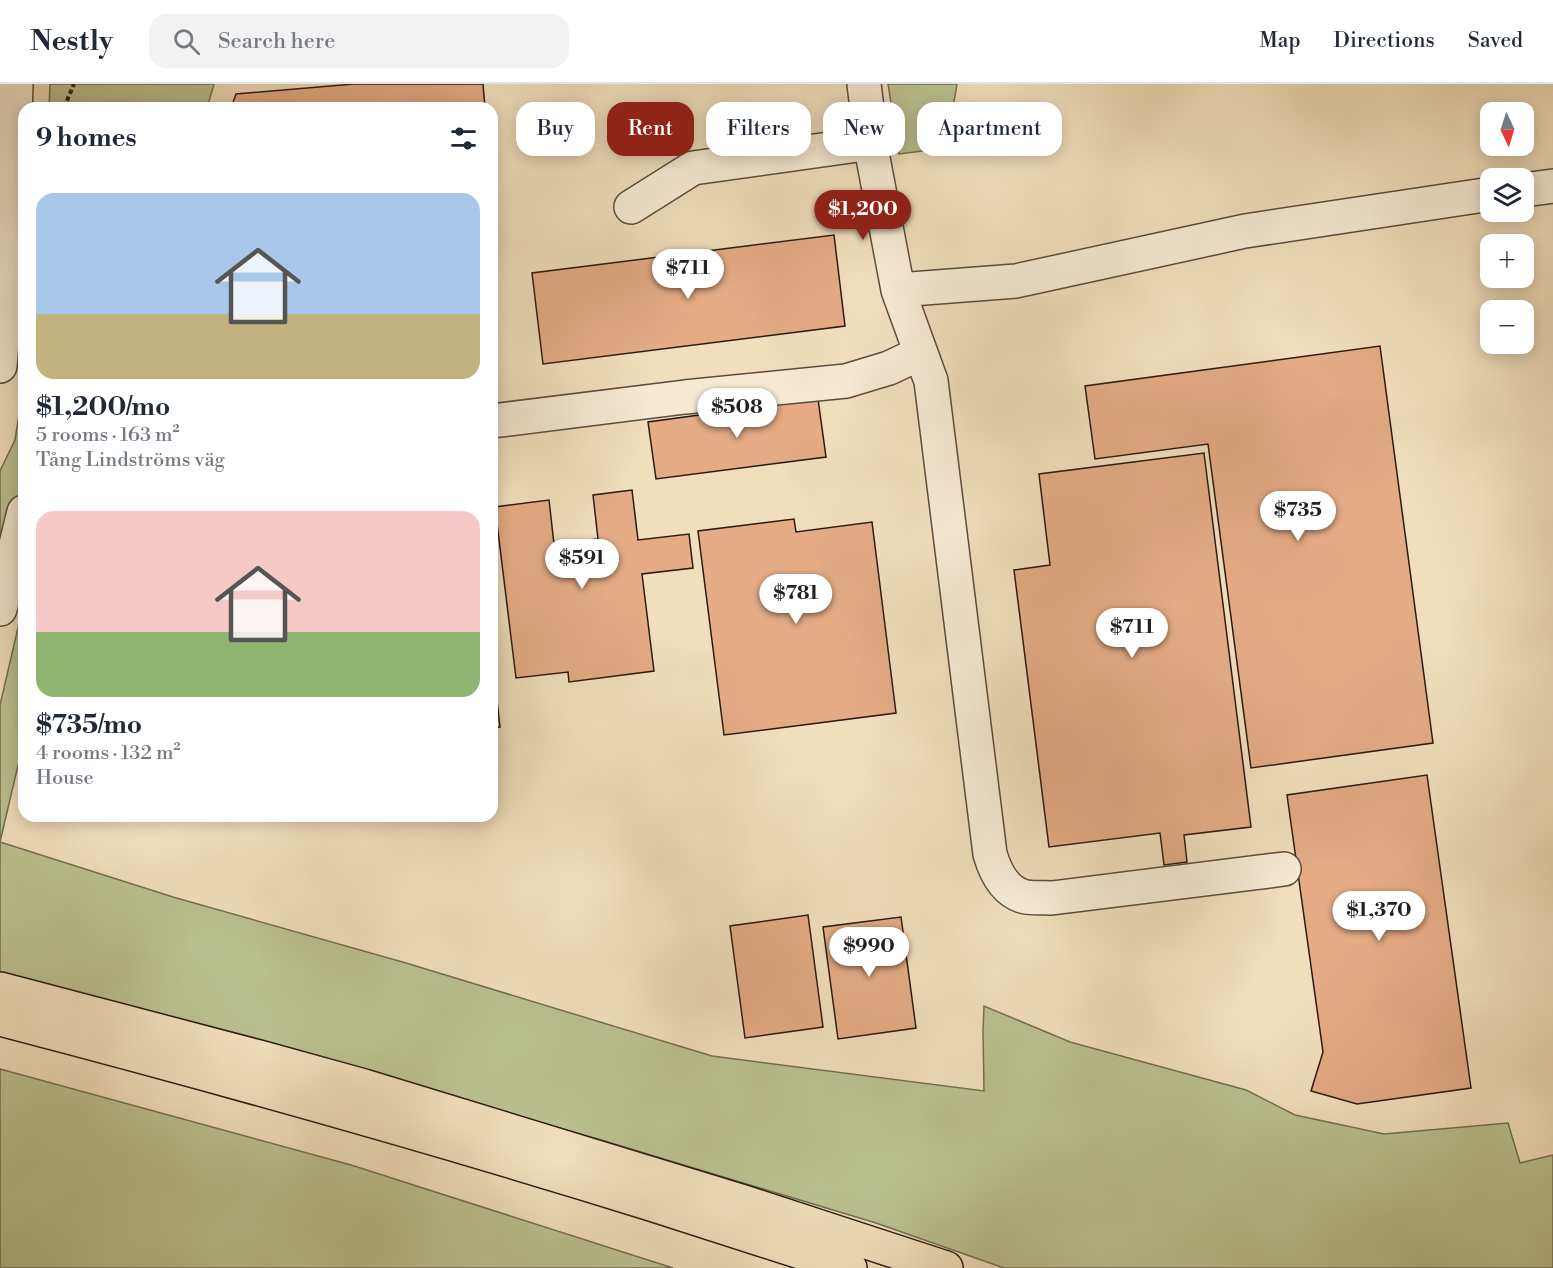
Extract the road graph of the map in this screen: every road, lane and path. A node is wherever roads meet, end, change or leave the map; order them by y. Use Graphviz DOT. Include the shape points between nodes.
graph roads {
  1 [pos="16,84"];
  2 [pos="74,84"];
  3 [pos="864,84"];
  4 [pos="67,102"];
  5 [pos="866,102"];
  6 [pos="823,150"];
  7 [pos="874,156"];
  8 [pos="1553,186"];
  9 [pos="1534,189"];
  10 [pos="1480,196"];
  11 [pos="631,207"];
  12 [pos="18,223"];
  13 [pos="898,290"];
  14 [pos="0,366"];
  15 [pos="926,367"];
  16 [pos="498,419"];
  17 [pos="18,536"];
  18 [pos="0,609"];
  19 [pos="1284,870"];
  20 [pos="0,989"];
  21 [pos="0,1019"];
  22 [pos="850,1268"];
  23 [pos="946,1268"];
  1 -- 12 [label="street"];
  2 -- 4 [label="path"];
  3 -- 5 [label="street"];
  6 -- 11 [label="street" via="693,168"];
  7 -- 13 [label="street"];
  8 -- 9 [label="street"];
  10 -- 13 [label="street" via="1245,231 1016,281"];
  12 -- 14 [label="street"];
  13 -- 15 [label="street"];
  15 -- 16 [label="street" via="889,368 846,381"];
  15 -- 19 [label="street" via="990,854 1000,878 1023,896 1052,898"];
  17 -- 18 [label="street"];
  20 -- 23 [label="highway" via="364,1086"];
  21 -- 22 [label="highway" via="403,1130"];
}
